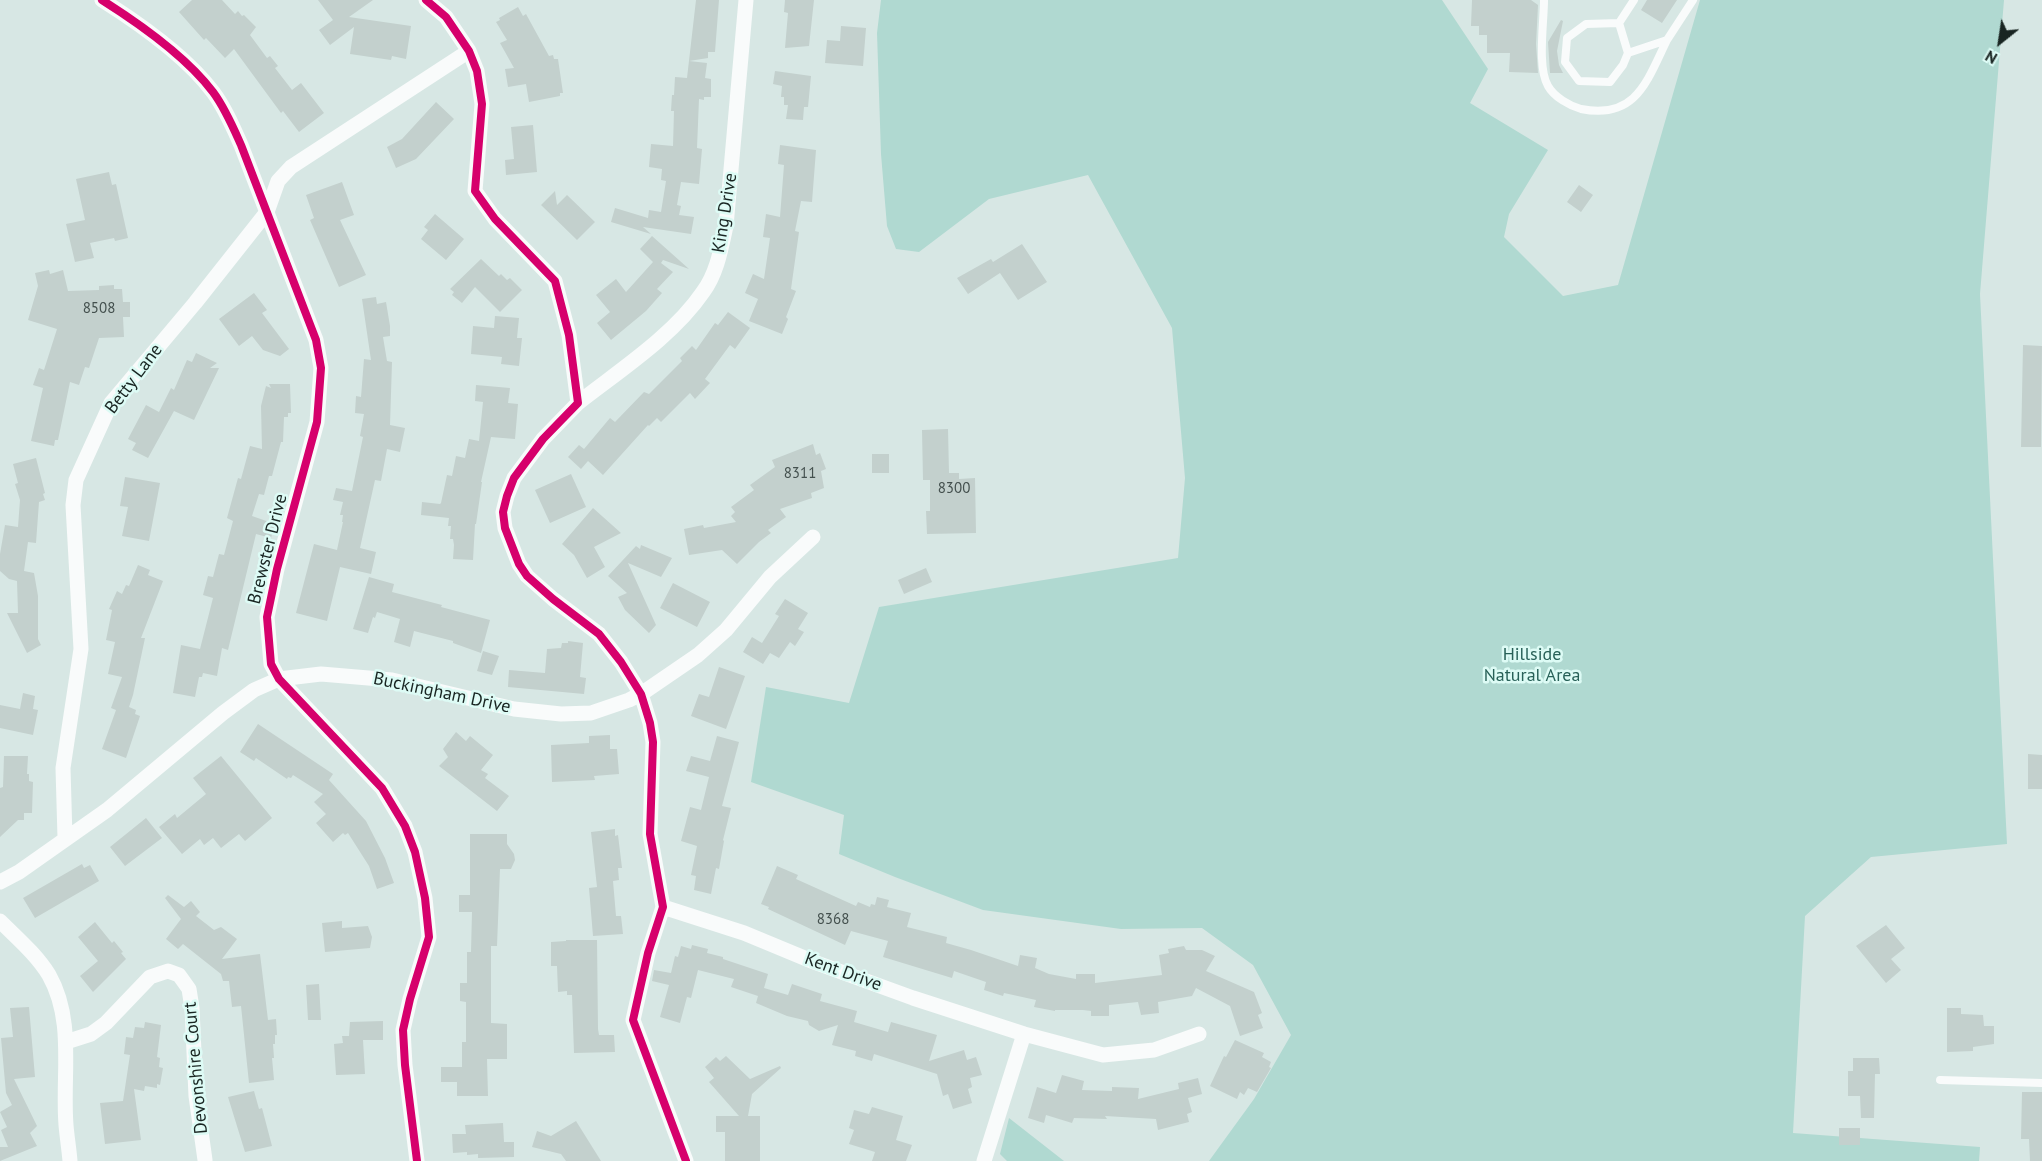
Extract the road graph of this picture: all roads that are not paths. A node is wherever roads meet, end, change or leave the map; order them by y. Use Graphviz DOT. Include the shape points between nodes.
graph roads {
  1 [pos="102,0"];
  2 [pos="426,0"];
  3 [pos="746,0"];
  4 [pos="1544,0"];
  5 [pos="1634,0"];
  6 [pos="1693,0"];
  7 [pos="1619,23"];
  8 [pos="1667,40"];
  9 [pos="469,51"];
  10 [pos="1628,53"];
  11 [pos="267,212"];
  12 [pos="578,403"];
  13 [pos="813,537"];
  14 [pos="279,679"];
  15 [pos="641,694"];
  16 [pos="65,838"];
  17 [pos="0,882"];
  18 [pos="663,907"];
  19 [pos="0,921"];
  20 [pos="1024,1034"];
  21 [pos="1199,1034"];
  22 [pos="66,1042"];
  23 [pos="1940,1080"];
  24 [pos="2042,1083"];
  25 [pos="206,1160"];
  26 [pos="70,1161"];
  27 [pos="417,1161"];
  28 [pos="686,1161"];
  29 [pos="984,1161"];
  1 -- 11 [label="street, Brewster Drive" via="162,43 213,91 241,145"];
  2 -- 9 [label="street" via="446,17"];
  3 -- 12 [label="street, King Drive" via="726,226 719,258 705,290 684,316"];
  4 -- 8 [label="lane" via="1542,68 1548,87 1578,108 1602,112 1629,104 1639,94"];
  5 -- 7 [label="lane"];
  6 -- 8 [label="lane"];
  7 -- 10 [label="lane"];
  7 -- 10 [label="lane" via="1586,24 1567,38 1565,62 1579,81 1610,82"];
  8 -- 10 [label="lane"];
  9 -- 11 [label="street, Betty Lane" via="291,166 278,181"];
  9 -- 12 [label="street" via="477,71 482,104 475,191 495,219 555,281 569,334"];
  11 -- 14 [label="street, Brewster Drive" via="316,340 321,369 317,422 267,617 271,664"];
  11 -- 16 [label="street, Betty Lane" via="111,403 76,480 73,504 81,650 63,768"];
  12 -- 15 [label="street, King Drive" via="543,439 514,478 503,512 505,528 527,576 599,634"];
  13 -- 15 [label="street, Buckingham Drive" via="770,578 726,630 698,655"];
  14 -- 15 [label="street, Buckingham Drive" via="321,674 392,680 514,709 561,714 591,713"];
  14 -- 16 [label="street, Buckingham Drive" via="254,690 231,707 107,810"];
  14 -- 27 [label="street, Brewster Drive" via="382,788 405,826 415,852 429,937 403,1030"];
  15 -- 18 [label="street, King Drive" via="653,742 650,834"];
  16 -- 17 [label="street, Buckingham Drive"];
  18 -- 20 [label="street, Kent Drive" via="744,933 912,998"];
  18 -- 28 [label="street" via="633,1020"];
  19 -- 22 [label="street" via="29,949 49,976 63,1017"];
  20 -- 21 [label="street, Kent Drive" via="1103,1055 1154,1050"];
  20 -- 29 [label="street"];
  22 -- 25 [label="street, Devonshire Court" via="91,1034 106,1023 150,977 168,971 179,975 189,989 192,1008 196,1096"];
  22 -- 26 [label="street"];
  23 -- 24 [label="lane"];
}
